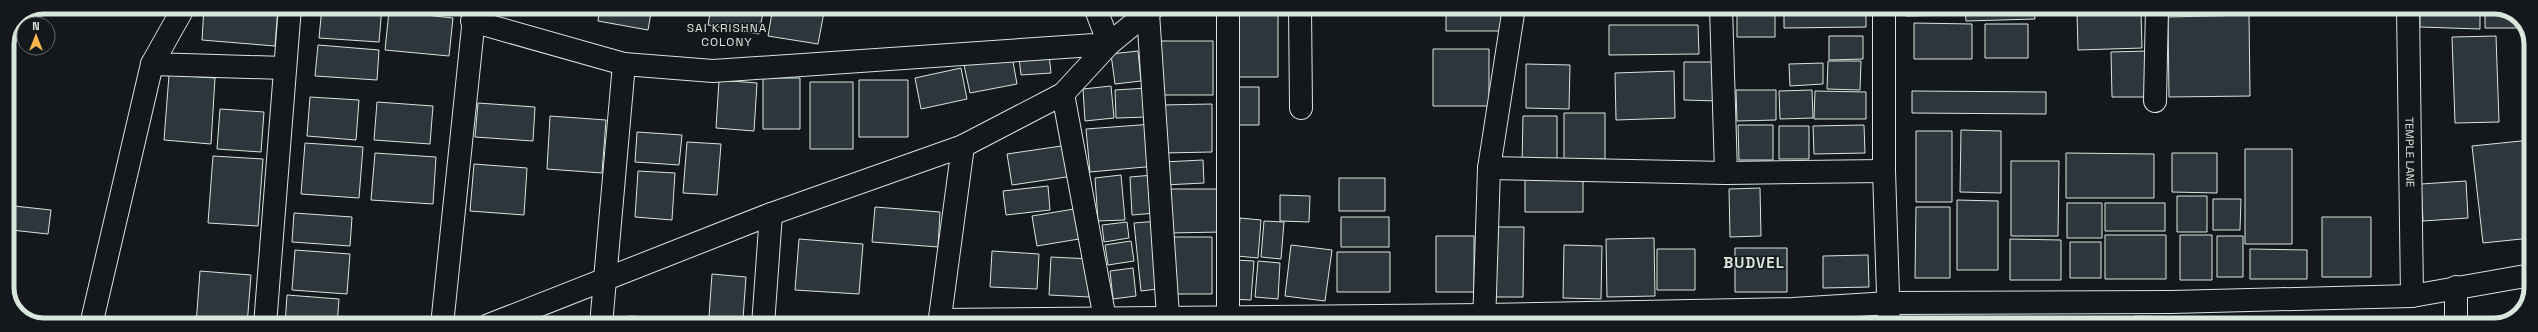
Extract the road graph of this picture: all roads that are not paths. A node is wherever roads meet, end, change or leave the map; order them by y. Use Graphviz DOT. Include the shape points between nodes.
graph roads {
  1 [pos="180,14"];
  2 [pos="289,14"];
  3 [pos="473,14"];
  4 [pos="1098,14"];
  5 [pos="1146,14"];
  6 [pos="1151,14"];
  7 [pos="1228,14"];
  8 [pos="1300,14"];
  9 [pos="1513,14"];
  10 [pos="1721,14"];
  11 [pos="1884,14"];
  12 [pos="2156,14"];
  13 [pos="2408,14"];
  14 [pos="1109,44"];
  15 [pos="152,64"];
  16 [pos="624,64"];
  17 [pos="284,68"];
  18 [pos="1063,94"];
  19 [pos="2155,101"];
  20 [pos="1301,108"];
  21 [pos="963,146"];
  22 [pos="1489,168"];
  23 [pos="1884,171"];
  24 [pos="1726,173"];
  25 [pos="771,214"];
  26 [pos="2524,276"];
  27 [pos="606,279"];
  28 [pos="2456,287"];
  29 [pos="2412,296"];
  30 [pos="1889,303"];
  31 [pos="1168,316"];
  32 [pos="1793,317"];
  33 [pos="93,318"];
  34 [pos="266,318"];
  35 [pos="443,318"];
  36 [pos="507,318"];
  37 [pos="602,318"];
  38 [pos="763,318"];
  39 [pos="940,318"];
  40 [pos="1105,318"];
  41 [pos="1126,318"];
  42 [pos="1228,318"];
  43 [pos="1484,318"];
  44 [pos="1690,318"];
  45 [pos="1889,318"];
  46 [pos="2456,318"];
  1 -- 15 [label="street"];
  2 -- 17 [label="street"];
  3 -- 16 [label="street"];
  3 -- 35 [label="street"];
  4 -- 14 [label="street"];
  5 -- 14 [label="street"];
  6 -- 31 [label="street"];
  7 -- 42 [label="street"];
  8 -- 20 [label="street"];
  9 -- 22 [label="street"];
  10 -- 24 [label="street"];
  11 -- 23 [label="street"];
  12 -- 19 [label="street"];
  13 -- 29 [label="street, TEMPLE LANE"];
  14 -- 16 [label="street" via="713,71"];
  14 -- 18 [label="street"];
  15 -- 17 [label="street"];
  15 -- 33 [label="street"];
  16 -- 27 [label="street"];
  17 -- 34 [label="street"];
  18 -- 21 [label="street"];
  18 -- 40 [label="street"];
  21 -- 25 [label="street"];
  21 -- 39 [label="street"];
  22 -- 24 [label="street"];
  22 -- 43 [label="street"];
  23 -- 24 [label="street"];
  23 -- 30 [label="street"];
  25 -- 27 [label="street"];
  25 -- 38 [label="street"];
  26 -- 28 [label="street"];
  27 -- 36 [label="street"];
  27 -- 37 [label="street"];
  28 -- 29 [label="street"];
  28 -- 46 [label="street"];
  29 -- 30 [label="street" via="2171,302"];
  30 -- 32 [label="street"];
  30 -- 45 [label="street"];
  31 -- 41 [label="street"];
  31 -- 42 [label="street"];
  32 -- 44 [label="street"];
}
